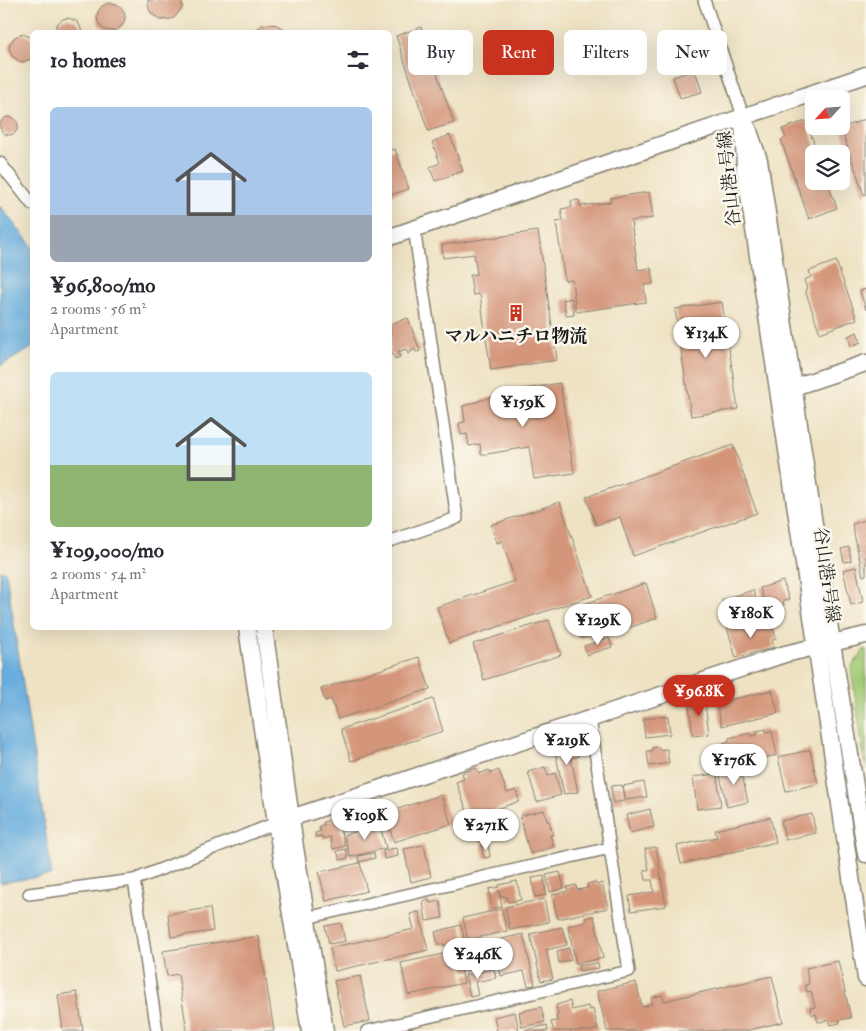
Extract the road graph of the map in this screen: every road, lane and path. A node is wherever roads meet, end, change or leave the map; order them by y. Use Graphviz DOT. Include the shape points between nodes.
graph roads {
  1 [pos="704,0"];
  2 [pos="866,75"];
  3 [pos="743,116"];
  4 [pos="0,163"];
  5 [pos="30,201"];
  6 [pos="414,228"];
  7 [pos="392,236"];
  8 [pos="866,363"];
  9 [pos="786,390"];
  10 [pos="392,540"];
  11 [pos="247,630"];
  12 [pos="264,630"];
  13 [pos="866,635"];
  14 [pos="825,645"];
  15 [pos="590,719"];
  16 [pos="284,820"];
  17 [pos="610,848"];
  18 [pos="866,854"];
  19 [pos="134,880"];
  20 [pos="29,894"];
  21 [pos="861,908"];
  22 [pos="306,918"];
  23 [pos="866,978"];
  24 [pos="157,1031"];
  25 [pos="310,1031"];
  26 [pos="325,1031"];
  27 [pos="366,1031"];
  1 -- 3 [label="street"];
  2 -- 3 [label="street"];
  3 -- 6 [label="street"];
  3 -- 9 [label="street, 谷山港1号線" via="759,160"];
  4 -- 5 [label="street"];
  6 -- 7 [label="street"];
  6 -- 10 [label="street" via="457,518"];
  8 -- 9 [label="street"];
  9 -- 14 [label="street, 谷山港1号線"];
  11 -- 16 [label="street"];
  12 -- 16 [label="street"];
  13 -- 14 [label="street"];
  14 -- 15 [label="street" via="785,654"];
  14 -- 18 [label="street, 谷山港1号線"];
  14 -- 21 [label="street, 谷山港1号線"];
  15 -- 16 [label="street"];
  15 -- 17 [label="street"];
  16 -- 19 [label="street"];
  16 -- 22 [label="street"];
  16 -- 25 [label="street"];
  17 -- 22 [label="street"];
  17 -- 27 [label="street" via="629,971"];
  19 -- 20 [label="street"];
  19 -- 24 [label="street"];
  21 -- 23 [label="street, 谷山港1号線"];
  22 -- 26 [label="street"];
}
